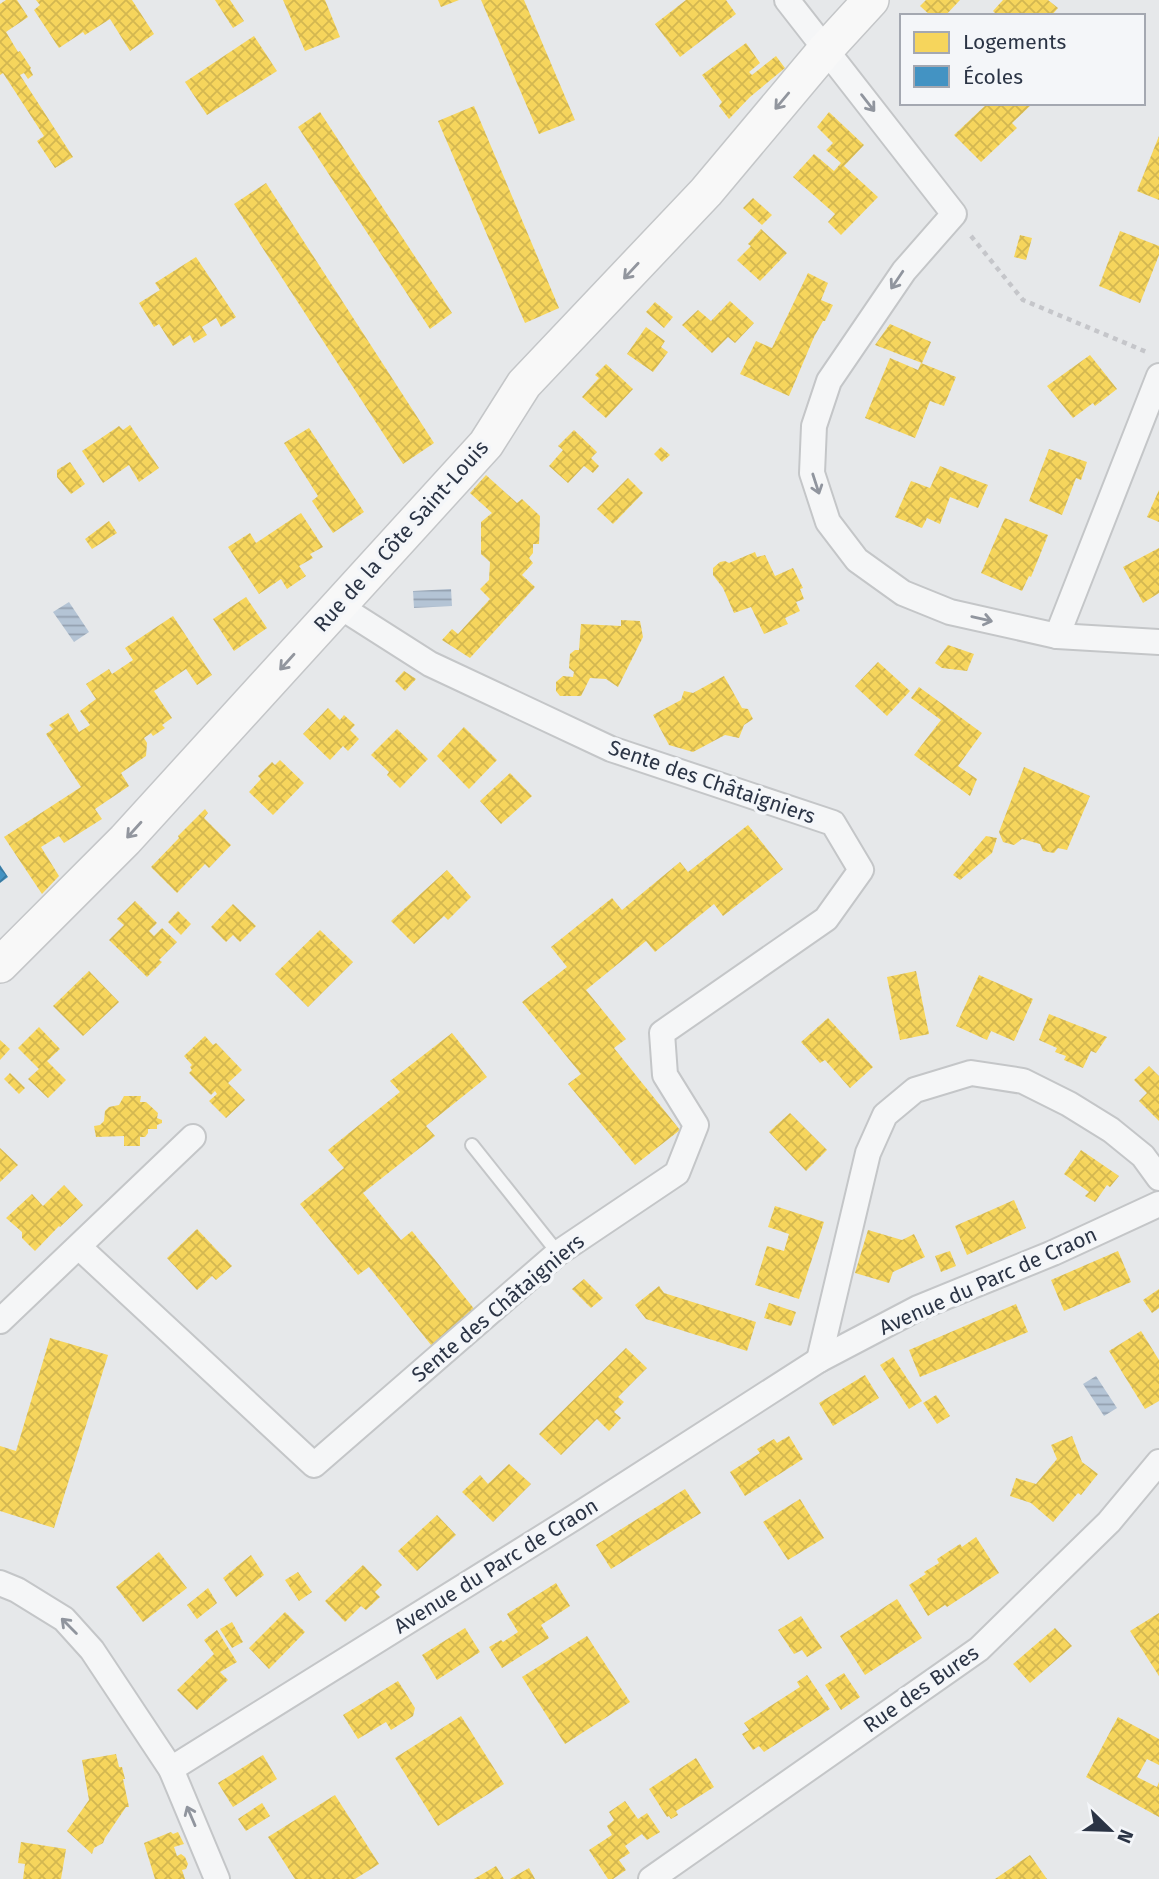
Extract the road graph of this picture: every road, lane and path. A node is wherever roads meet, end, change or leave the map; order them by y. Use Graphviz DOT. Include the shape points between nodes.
graph roads {
  1 [pos="787,0"];
  2 [pos="871,0"];
  3 [pos="826,49"];
  4 [pos="954,215"];
  5 [pos="1159,358"];
  6 [pos="1159,376"];
  7 [pos="339,606"];
  8 [pos="1057,636"];
  9 [pos="1159,642"];
  10 [pos="0,965"];
  11 [pos="193,1137"];
  12 [pos="472,1145"];
  13 [pos="1159,1178"];
  14 [pos="1159,1204"];
  15 [pos="79,1247"];
  16 [pos="558,1253"];
  17 [pos="0,1321"];
  18 [pos="819,1360"];
  19 [pos="1159,1462"];
  20 [pos="0,1583"];
  21 [pos="171,1769"];
  22 [pos="217,1879"];
  23 [pos="651,1879"];
  1 -- 3 [label="street"];
  2 -- 3 [label="street, Rue de la Côte Saint-Louis"];
  3 -- 4 [label="street, one-way"];
  3 -- 7 [label="street, Rue de la Côte Saint-Louis, one-way" via="706,192 524,384 486,444"];
  4 -- 5 [label="path" via="1023,300"];
  4 -- 8 [label="street, one-way" via="904,271 829,381 814,426 812,473 828,522 857,560 903,593 950,612"];
  6 -- 8 [label="street"];
  7 -- 10 [label="street, Rue de la Côte Saint-Louis, one-way" via="125,840"];
  7 -- 16 [label="street, Sente des Châtaigniers" via="430,664 611,749 833,823 861,870 826,919 662,1033 665,1075 696,1125 677,1173"];
  8 -- 9 [label="street"];
  11 -- 15 [label="street"];
  12 -- 16 [label="lane"];
  13 -- 18 [label="street" via="1143,1156 1111,1130 1023,1081 971,1073 915,1090 885,1115 868,1153"];
  14 -- 18 [label="street, Avenue du Parc de Craon" via="918,1308"];
  15 -- 16 [label="street, Sente des Châtaigniers" via="314,1465"];
  15 -- 17 [label="street"];
  18 -- 21 [label="street, Avenue du Parc de Craon"];
  19 -- 23 [label="street, Rue des Bures" via="1109,1522 979,1649"];
  21 -- 20 [label="street, one-way" via="92,1650 64,1619"];
  22 -- 21 [label="street, one-way"];
}
